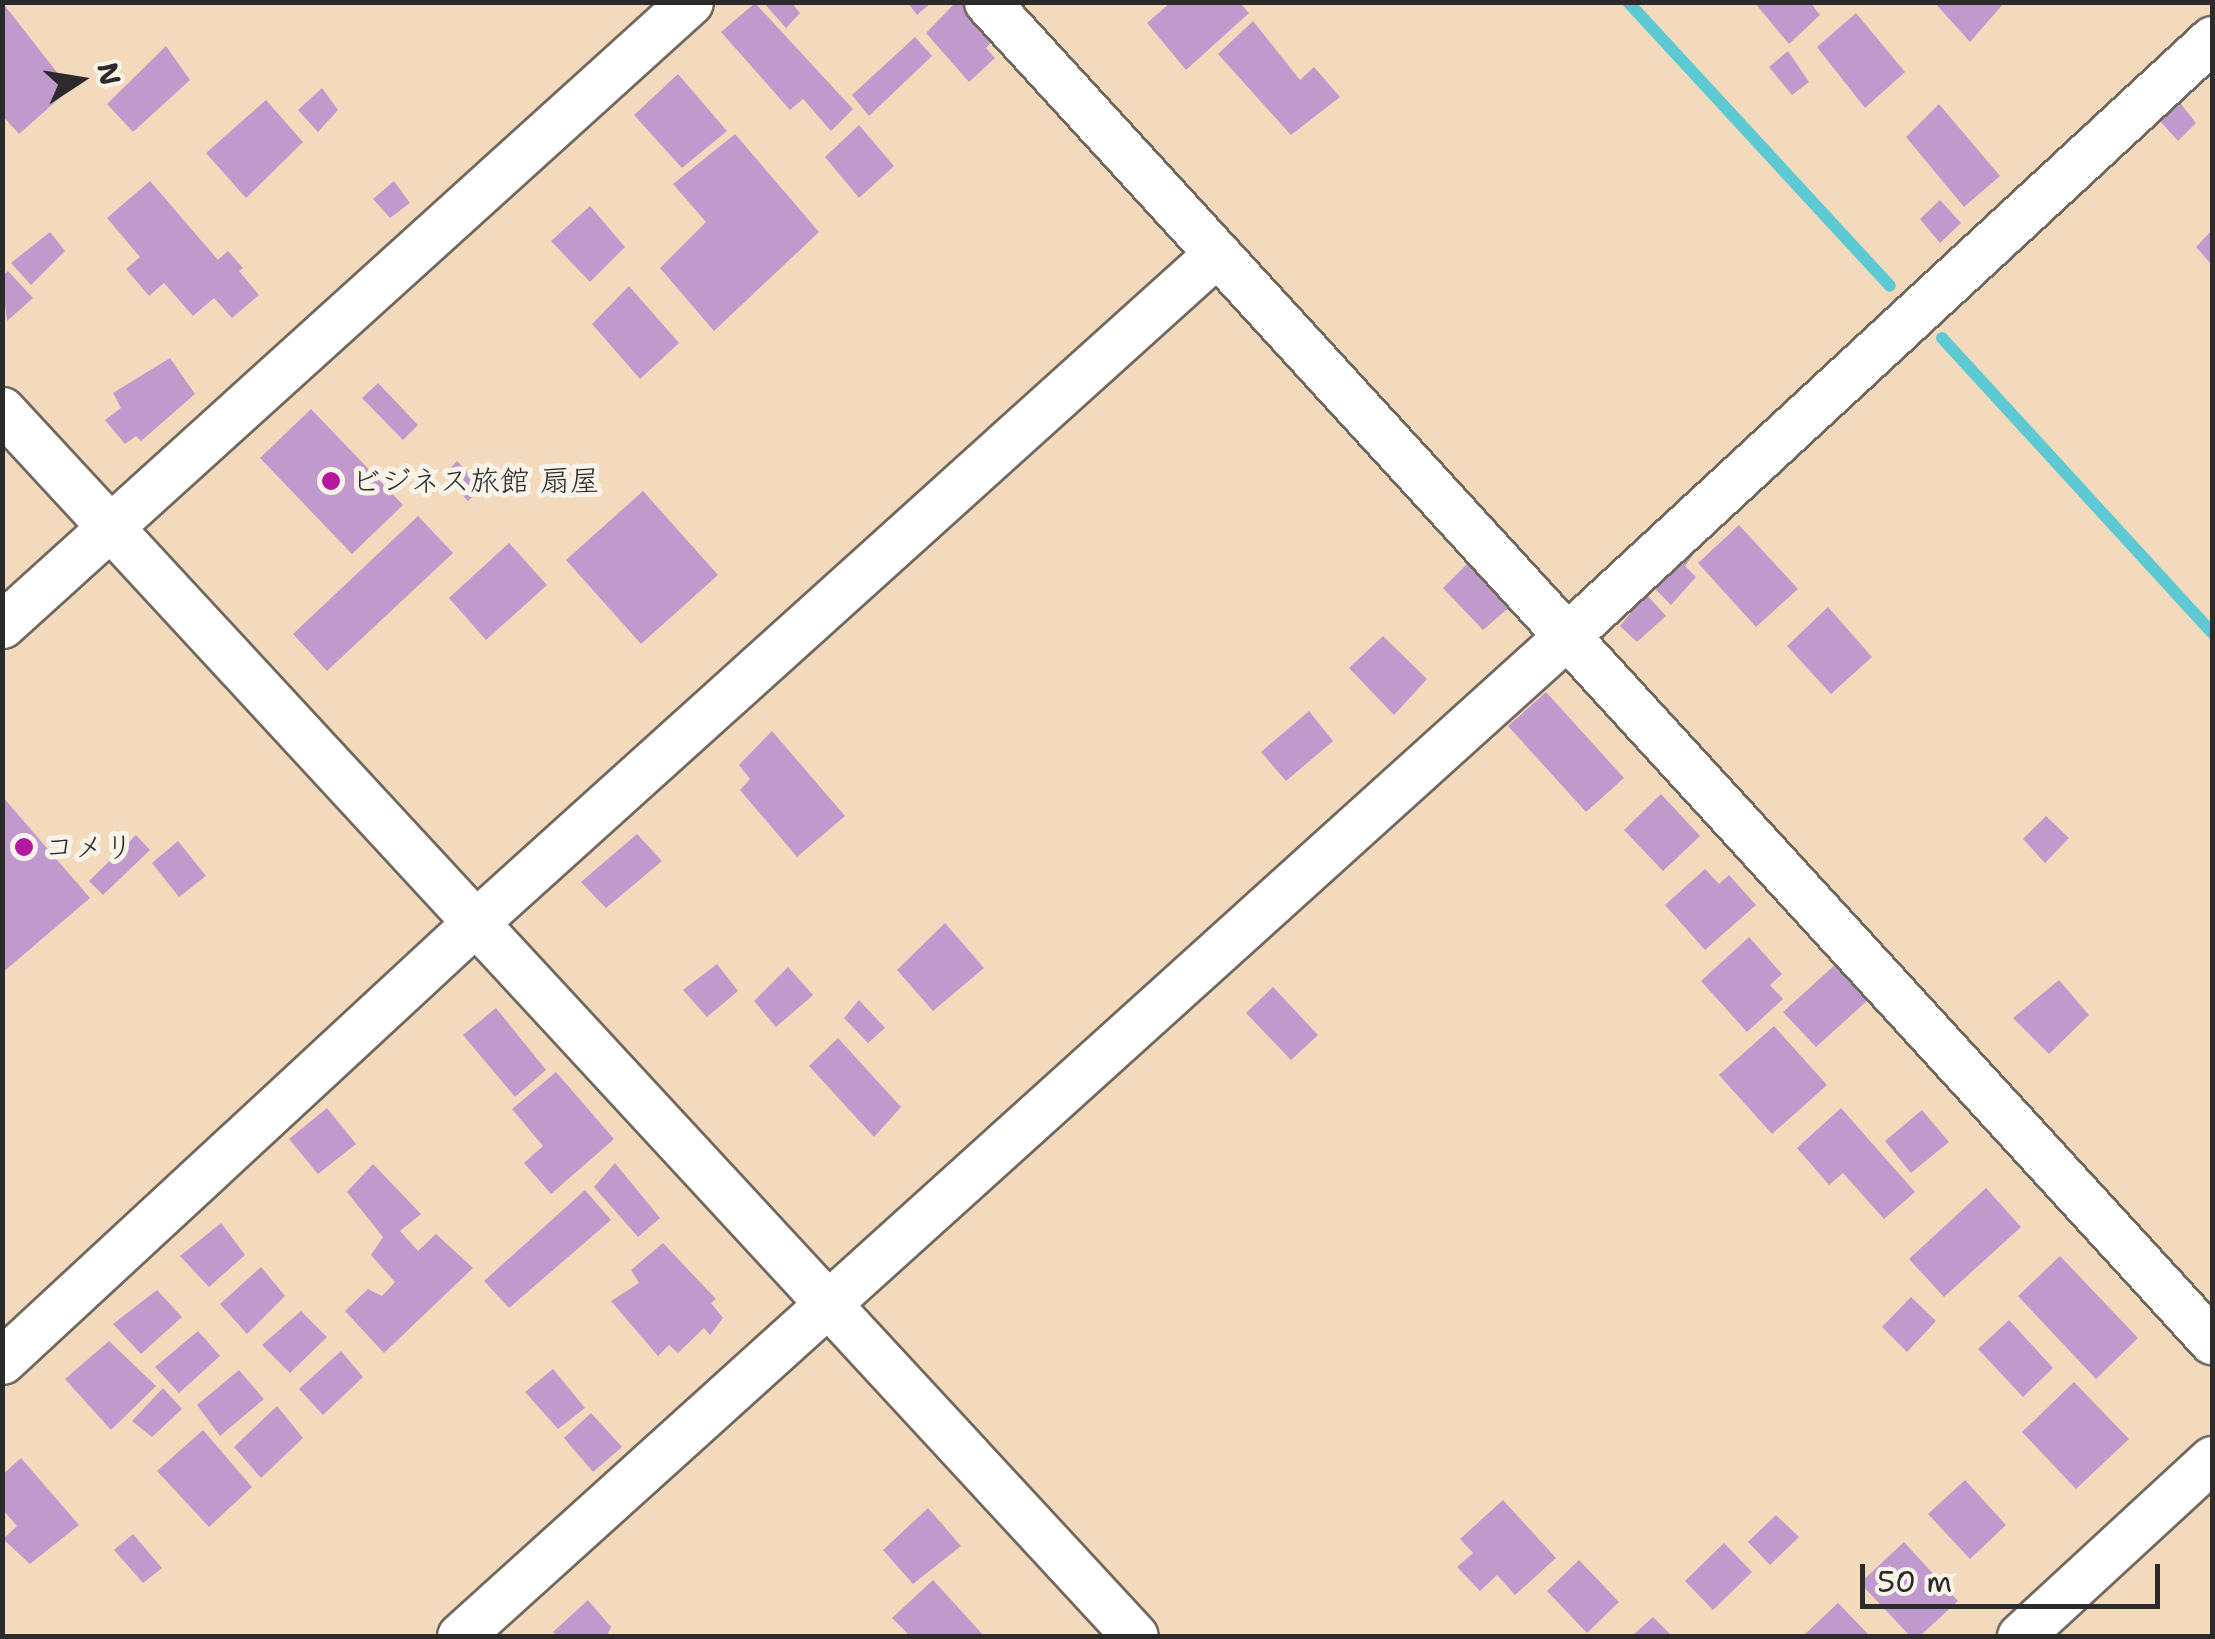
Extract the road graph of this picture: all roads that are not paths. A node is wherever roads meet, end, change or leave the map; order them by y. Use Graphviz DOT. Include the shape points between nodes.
graph roads {
  1 [pos="690,2"];
  2 [pos="988,2"];
  3 [pos="2212,39"];
  4 [pos="1215,255"];
  5 [pos="2,410"];
  6 [pos="110,526"];
  7 [pos="2,625"];
  8 [pos="1569,634"];
  9 [pos="477,921"];
  10 [pos="830,1306"];
  11 [pos="2212,1341"];
  12 [pos="2,1361"];
  13 [pos="2212,1458"];
  14 [pos="460,1636"];
  15 [pos="1135,1636"];
  16 [pos="2020,1636"];
  1 -- 6 [label="street"];
  2 -- 4 [label="street"];
  3 -- 8 [label="street"];
  4 -- 8 [label="street"];
  4 -- 9 [label="street"];
  5 -- 6 [label="street"];
  6 -- 7 [label="street"];
  6 -- 9 [label="street"];
  8 -- 10 [label="street"];
  8 -- 11 [label="street"];
  9 -- 10 [label="street"];
  9 -- 12 [label="street"];
  10 -- 14 [label="street"];
  10 -- 15 [label="street"];
  13 -- 16 [label="street"];
}
